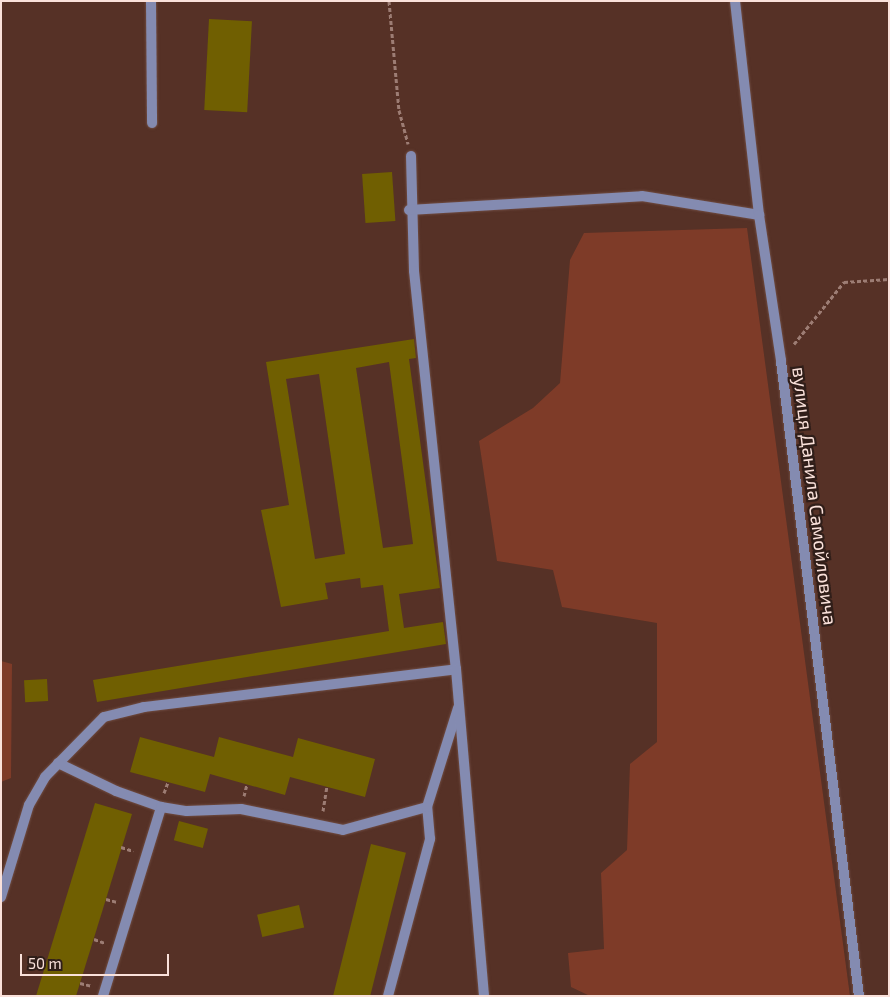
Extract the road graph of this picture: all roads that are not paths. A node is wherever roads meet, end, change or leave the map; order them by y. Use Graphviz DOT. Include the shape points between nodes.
graph roads {
  1 [pos="152,1"];
  2 [pos="736,1"];
  3 [pos="152,123"];
  4 [pos="411,156"];
  5 [pos="409,210"];
  6 [pos="759,215"];
  7 [pos="456,669"];
  8 [pos="458,708"];
  9 [pos="58,763"];
  10 [pos="161,807"];
  11 [pos="427,807"];
  12 [pos="5,872"];
  13 [pos="1,897"];
  14 [pos="103,996"];
  15 [pos="388,996"];
  16 [pos="484,996"];
  17 [pos="859,996"];
  1 -- 3 [label="street"];
  2 -- 6 [label="street, вулиця Данила Самойловича"];
  4 -- 5 [label="street"];
  5 -- 6 [label="street" via="642,196"];
  5 -- 7 [label="street"];
  6 -- 17 [label="street, вулиця Данила Самойловича" via="781,361"];
  7 -- 8 [label="street"];
  7 -- 9 [label="street" via="144,707 104,717"];
  8 -- 11 [label="street"];
  8 -- 16 [label="street"];
  9 -- 10 [label="street" via="116,792"];
  9 -- 12 [label="street" via="29,805"];
  10 -- 11 [label="street" via="187,811 241,809 344,830"];
  10 -- 14 [label="street"];
  11 -- 15 [label="street" via="430,839"];
  12 -- 13 [label="street"];
}
